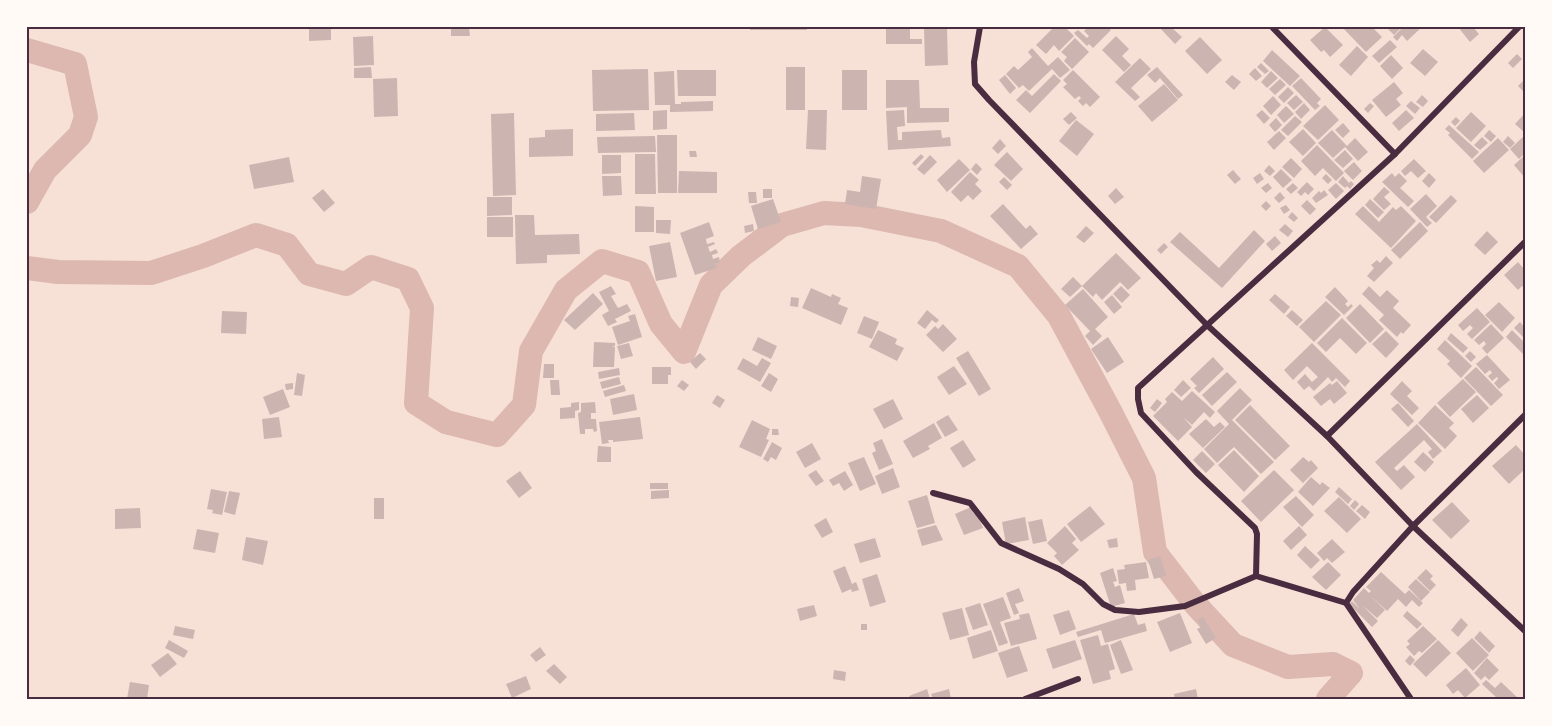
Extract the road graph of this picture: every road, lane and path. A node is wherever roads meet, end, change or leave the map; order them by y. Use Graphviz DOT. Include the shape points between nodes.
graph roads {
  1 [pos="980,27"];
  2 [pos="1272,27"];
  3 [pos="1519,27"];
  4 [pos="1395,154"];
  5 [pos="1525,242"];
  6 [pos="1207,325"];
  7 [pos="1525,415"];
  8 [pos="1327,436"];
  9 [pos="933,493"];
  10 [pos="1413,526"];
  11 [pos="1256,576"];
  12 [pos="1346,603"];
  13 [pos="1525,632"];
  14 [pos="1078,678"];
  15 [pos="1025,699"];
  16 [pos="1411,699"];
  1 -- 6 [label="street" via="975,84"];
  2 -- 4 [label="street"];
  3 -- 4 [label="street"];
  4 -- 6 [label="street"];
  5 -- 8 [label="street"];
  6 -- 8 [label="street"];
  6 -- 11 [label="street" via="1138,388 1138,399 1141,413 1255,528"];
  7 -- 10 [label="street"];
  8 -- 10 [label="street"];
  9 -- 11 [label="street" via="970,503 1001,543 1059,569 1115,610 1139,612 1185,606"];
  10 -- 12 [label="street"];
  10 -- 13 [label="street"];
  11 -- 12 [label="street"];
  12 -- 16 [label="street"];
  14 -- 15 [label="street"];
}
